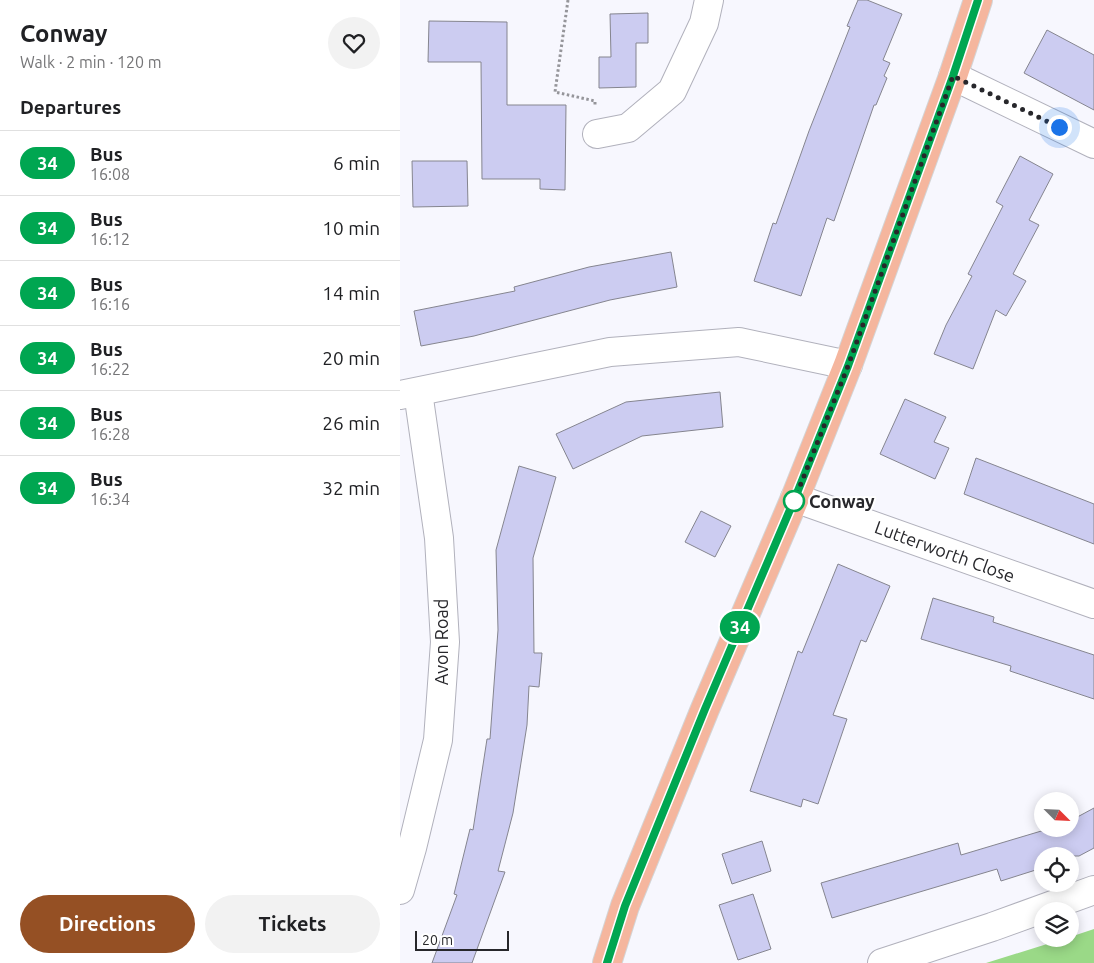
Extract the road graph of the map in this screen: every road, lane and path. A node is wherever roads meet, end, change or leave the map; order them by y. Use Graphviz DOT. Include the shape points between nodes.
graph roads {
  1 [pos="568,0"];
  2 [pos="709,0"];
  3 [pos="978,0"];
  4 [pos="953,76"];
  5 [pos="597,134"];
  6 [pos="1094,144"];
  7 [pos="848,366"];
  8 [pos="409,393"];
  9 [pos="795,498"];
  10 [pos="1094,604"];
  11 [pos="400,890"];
  12 [pos="1094,890"];
  13 [pos="607,963"];
  14 [pos="882,963"];
  1 -- 5 [label="path" via="555,92 595,100"];
  2 -- 5 [label="street" via="704,23 672,91 628,128"];
  3 -- 4 [label="main road"];
  4 -- 6 [label="street"];
  4 -- 7 [label="main road"];
  7 -- 8 [label="street" via="739,342 610,352"];
  7 -- 9 [label="main road"];
  8 -- 11 [label="street, Avon Road" via="439,538 445,642 438,740"];
  9 -- 10 [label="street, Lutterworth Close"];
  9 -- 13 [label="main road" via="625,906"];
  12 -- 14 [label="street"];
}
